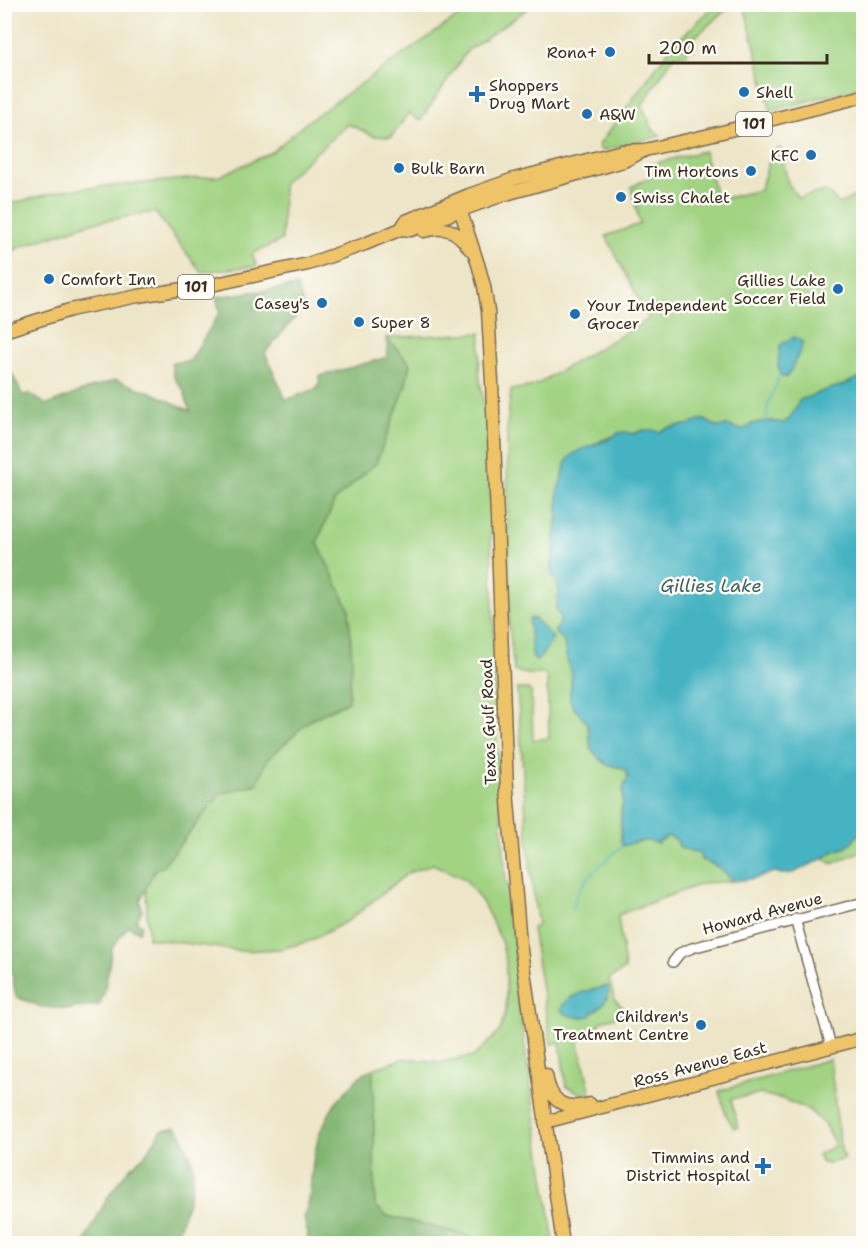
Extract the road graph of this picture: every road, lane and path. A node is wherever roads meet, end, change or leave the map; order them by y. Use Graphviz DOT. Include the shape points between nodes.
graph roads {
  1 [pos="864,96"];
  2 [pos="459,205"];
  3 [pos="386,235"];
  4 [pos="475,253"];
  5 [pos="4,331"];
  6 [pos="864,902"];
  7 [pos="795,919"];
  8 [pos="673,962"];
  9 [pos="532,1028"];
  10 [pos="864,1038"];
  11 [pos="831,1046"];
  12 [pos="634,1099"];
  13 [pos="545,1122"];
  14 [pos="563,1244"];
  1 -- 2 [label="main road, 101" via="645,150 624,161"];
  2 -- 3 [label="main road, 101" via="411,230 400,229"];
  2 -- 4 [label="main road, Texas Gulf Road"];
  3 -- 4 [label="main road" via="406,236 443,229 458,235"];
  3 -- 5 [label="main road, 101" via="308,264 70,310"];
  4 -- 9 [label="main road, Texas Gulf Road" via="488,311 507,790 520,943"];
  6 -- 7 [label="street, Howard Avenue"];
  7 -- 8 [label="street, Howard Avenue" via="692,948 680,953"];
  7 -- 11 [label="street"];
  9 -- 12 [label="main road" via="541,1048 549,1089 556,1100 576,1106 617,1098"];
  9 -- 13 [label="main road, Texas Gulf Road"];
  10 -- 11 [label="main road, Ross Avenue East"];
  11 -- 12 [label="main road, Ross Avenue East"];
  12 -- 13 [label="main road, Ross Avenue East"];
  13 -- 14 [label="main road, Texas Gulf Road"];
}
